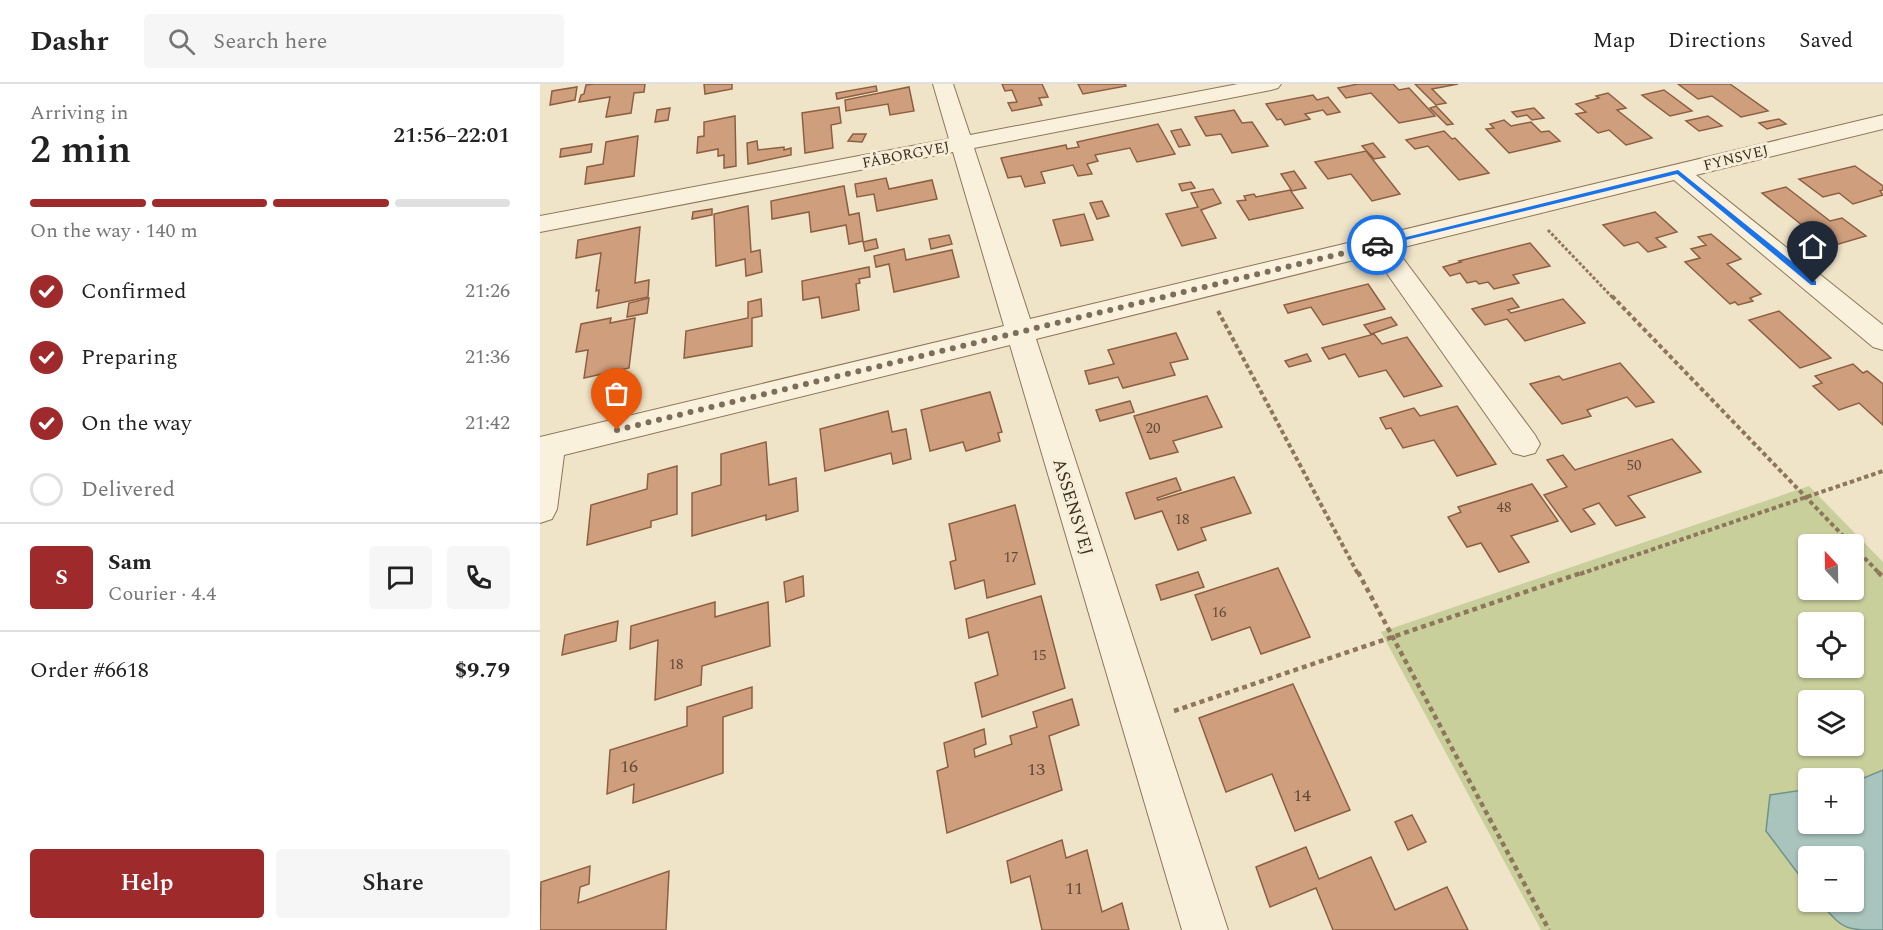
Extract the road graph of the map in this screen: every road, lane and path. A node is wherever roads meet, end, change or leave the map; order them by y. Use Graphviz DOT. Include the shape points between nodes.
graph roads {
  1 [pos="942,84"];
  2 [pos="1271,84"];
  3 [pos="1883,122"];
  4 [pos="961,145"];
  5 [pos="1678,172"];
  6 [pos="1527,208"];
  7 [pos="540,224"];
  8 [pos="1379,244"];
  9 [pos="1205,287"];
  10 [pos="1020,332"];
  11 [pos="1883,340"];
  12 [pos="1524,444"];
  13 [pos="545,448"];
  14 [pos="1883,471"];
  15 [pos="1806,497"];
  16 [pos="540,510"];
  17 [pos="1841,534"];
  18 [pos="1864,557"];
  19 [pos="1883,577"];
  20 [pos="1393,638"];
  21 [pos="1139,723"];
  22 [pos="1205,930"];
  23 [pos="1549,930"];
  1 -- 4 [label="street, ASSENSVEJ"];
  2 -- 4 [label="street, FÅBORGVEJ"];
  3 -- 5 [label="street, FYNSVEJ"];
  4 -- 7 [label="street, FÅBORGVEJ"];
  4 -- 10 [label="street, ASSENSVEJ"];
  5 -- 6 [label="street, FYNSVEJ"];
  5 -- 11 [label="street"];
  6 -- 8 [label="street, FYNSVEJ"];
  6 -- 15 [label="path"];
  8 -- 9 [label="street, FYNSVEJ"];
  8 -- 12 [label="street"];
  9 -- 10 [label="street, FYNSVEJ"];
  9 -- 20 [label="path"];
  10 -- 13 [label="street, FYNSVEJ"];
  10 -- 21 [label="street, ASSENSVEJ"];
  13 -- 16 [label="street"];
  14 -- 15 [label="path"];
  15 -- 17 [label="path"];
  15 -- 20 [label="path"];
  18 -- 19 [label="path"];
  20 -- 21 [label="path"];
  20 -- 23 [label="path"];
  21 -- 22 [label="street, ASSENSVEJ"];
}
